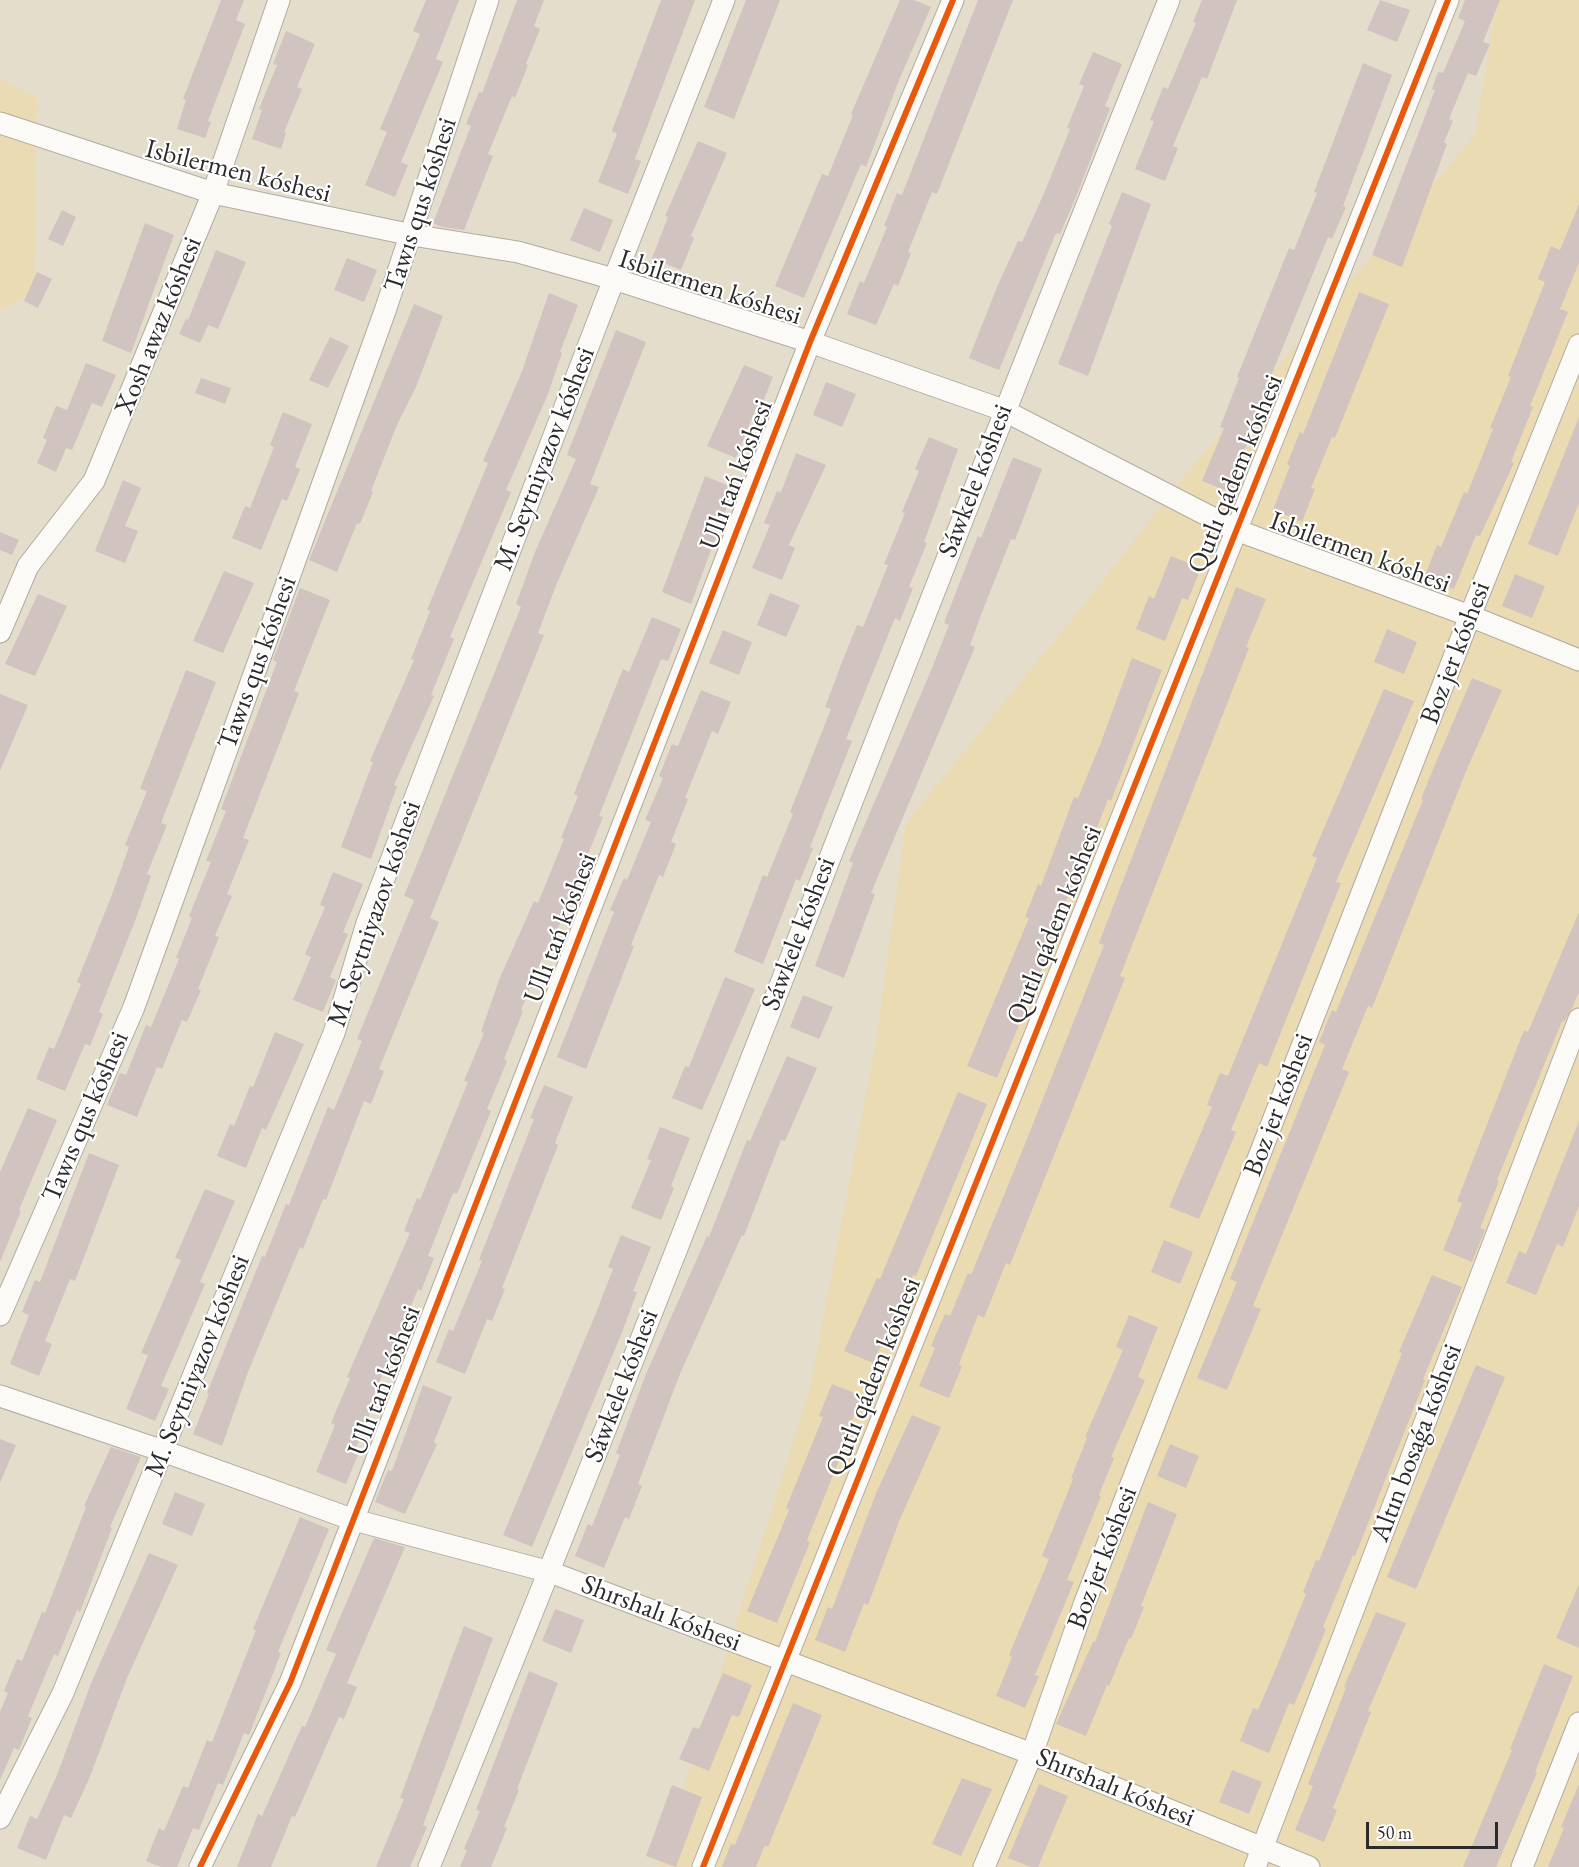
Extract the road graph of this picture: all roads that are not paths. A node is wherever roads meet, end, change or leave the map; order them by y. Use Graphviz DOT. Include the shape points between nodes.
graph roads {
  1 [pos="279,0"];
  2 [pos="488,0"];
  3 [pos="724,0"];
  4 [pos="953,0"];
  5 [pos="1169,0"];
  6 [pos="1448,0"];
  7 [pos="0,123"];
  8 [pos="213,193"];
  9 [pos="412,235"];
  10 [pos="614,279"];
  11 [pos="810,342"];
  12 [pos="1579,345"];
  13 [pos="1004,410"];
  14 [pos="1236,530"];
  15 [pos="1470,616"];
  16 [pos="0,632"];
  17 [pos="1579,660"];
  18 [pos="1579,1019"];
  19 [pos="0,1316"];
  20 [pos="0,1396"];
  21 [pos="164,1451"];
  22 [pos="354,1520"];
  23 [pos="550,1572"];
  24 [pos="783,1661"];
  25 [pos="1579,1723"];
  26 [pos="1032,1754"];
  27 [pos="0,1818"];
  28 [pos="1259,1858"];
  29 [pos="200,1867"];
  30 [pos="429,1867"];
  31 [pos="703,1867"];
  32 [pos="984,1867"];
  33 [pos="1309,1867"];
  34 [pos="1522,1867"];
  1 -- 8 [label="street, Xosh awaz kóshesi"];
  2 -- 9 [label="street, Tawıs qus kóshesi"];
  3 -- 10 [label="street, M. Seytniyazov kóshesi"];
  4 -- 11 [label="street, Ullı tań kóshesi"];
  5 -- 13 [label="street, Sáwkele kóshesi"];
  6 -- 14 [label="street, Qutlı qádem kóshesi"];
  7 -- 8 [label="street, Isbilermen kóshesi"];
  8 -- 9 [label="street, Isbilermen kóshesi"];
  8 -- 16 [label="street, Xosh awaz kóshesi" via="94,481 28,566"];
  9 -- 10 [label="street, Isbilermen kóshesi" via="518,252"];
  9 -- 19 [label="street, Tawıs qus kóshesi" via="134,1007"];
  10 -- 11 [label="street, Isbilermen kóshesi"];
  10 -- 21 [label="street, M. Seytniyazov kóshesi" via="367,923 334,1033"];
  11 -- 13 [label="street, Isbilermen kóshesi"];
  11 -- 22 [label="street, Ullı tań kóshesi"];
  12 -- 15 [label="street, Boz jer kóshesi"];
  13 -- 14 [label="street, Isbilermen kóshesi"];
  13 -- 23 [label="street, Sáwkele kóshesi"];
  14 -- 15 [label="street, Isbilermen kóshesi"];
  14 -- 24 [label="street, Qutlı qádem kóshesi"];
  15 -- 17 [label="street, Isbilermen kóshesi"];
  15 -- 26 [label="street, Boz jer kóshesi" via="1085,1602"];
  18 -- 28 [label="street, Altın bosaǵa kóshesi"];
  20 -- 21 [label="street, Shırshalı kóshesi"];
  21 -- 22 [label="street, Shırshalı kóshesi"];
  21 -- 27 [label="street, M. Seytniyazov kóshesi" via="63,1693"];
  22 -- 23 [label="street, Shırshalı kóshesi"];
  22 -- 29 [label="street, Ullı tań kóshesi" via="290,1683"];
  23 -- 24 [label="street, Shırshalı kóshesi"];
  23 -- 30 [label="street, Sáwkele kóshesi"];
  24 -- 26 [label="street, Shırshalı kóshesi"];
  24 -- 31 [label="street, Qutlı qádem kóshesi"];
  25 -- 34 [label="street"];
  26 -- 28 [label="street, Shırshalı kóshesi"];
  26 -- 32 [label="street, Boz jer kóshesi"];
  28 -- 33 [label="street, Shırshalı kóshesi"];
}
